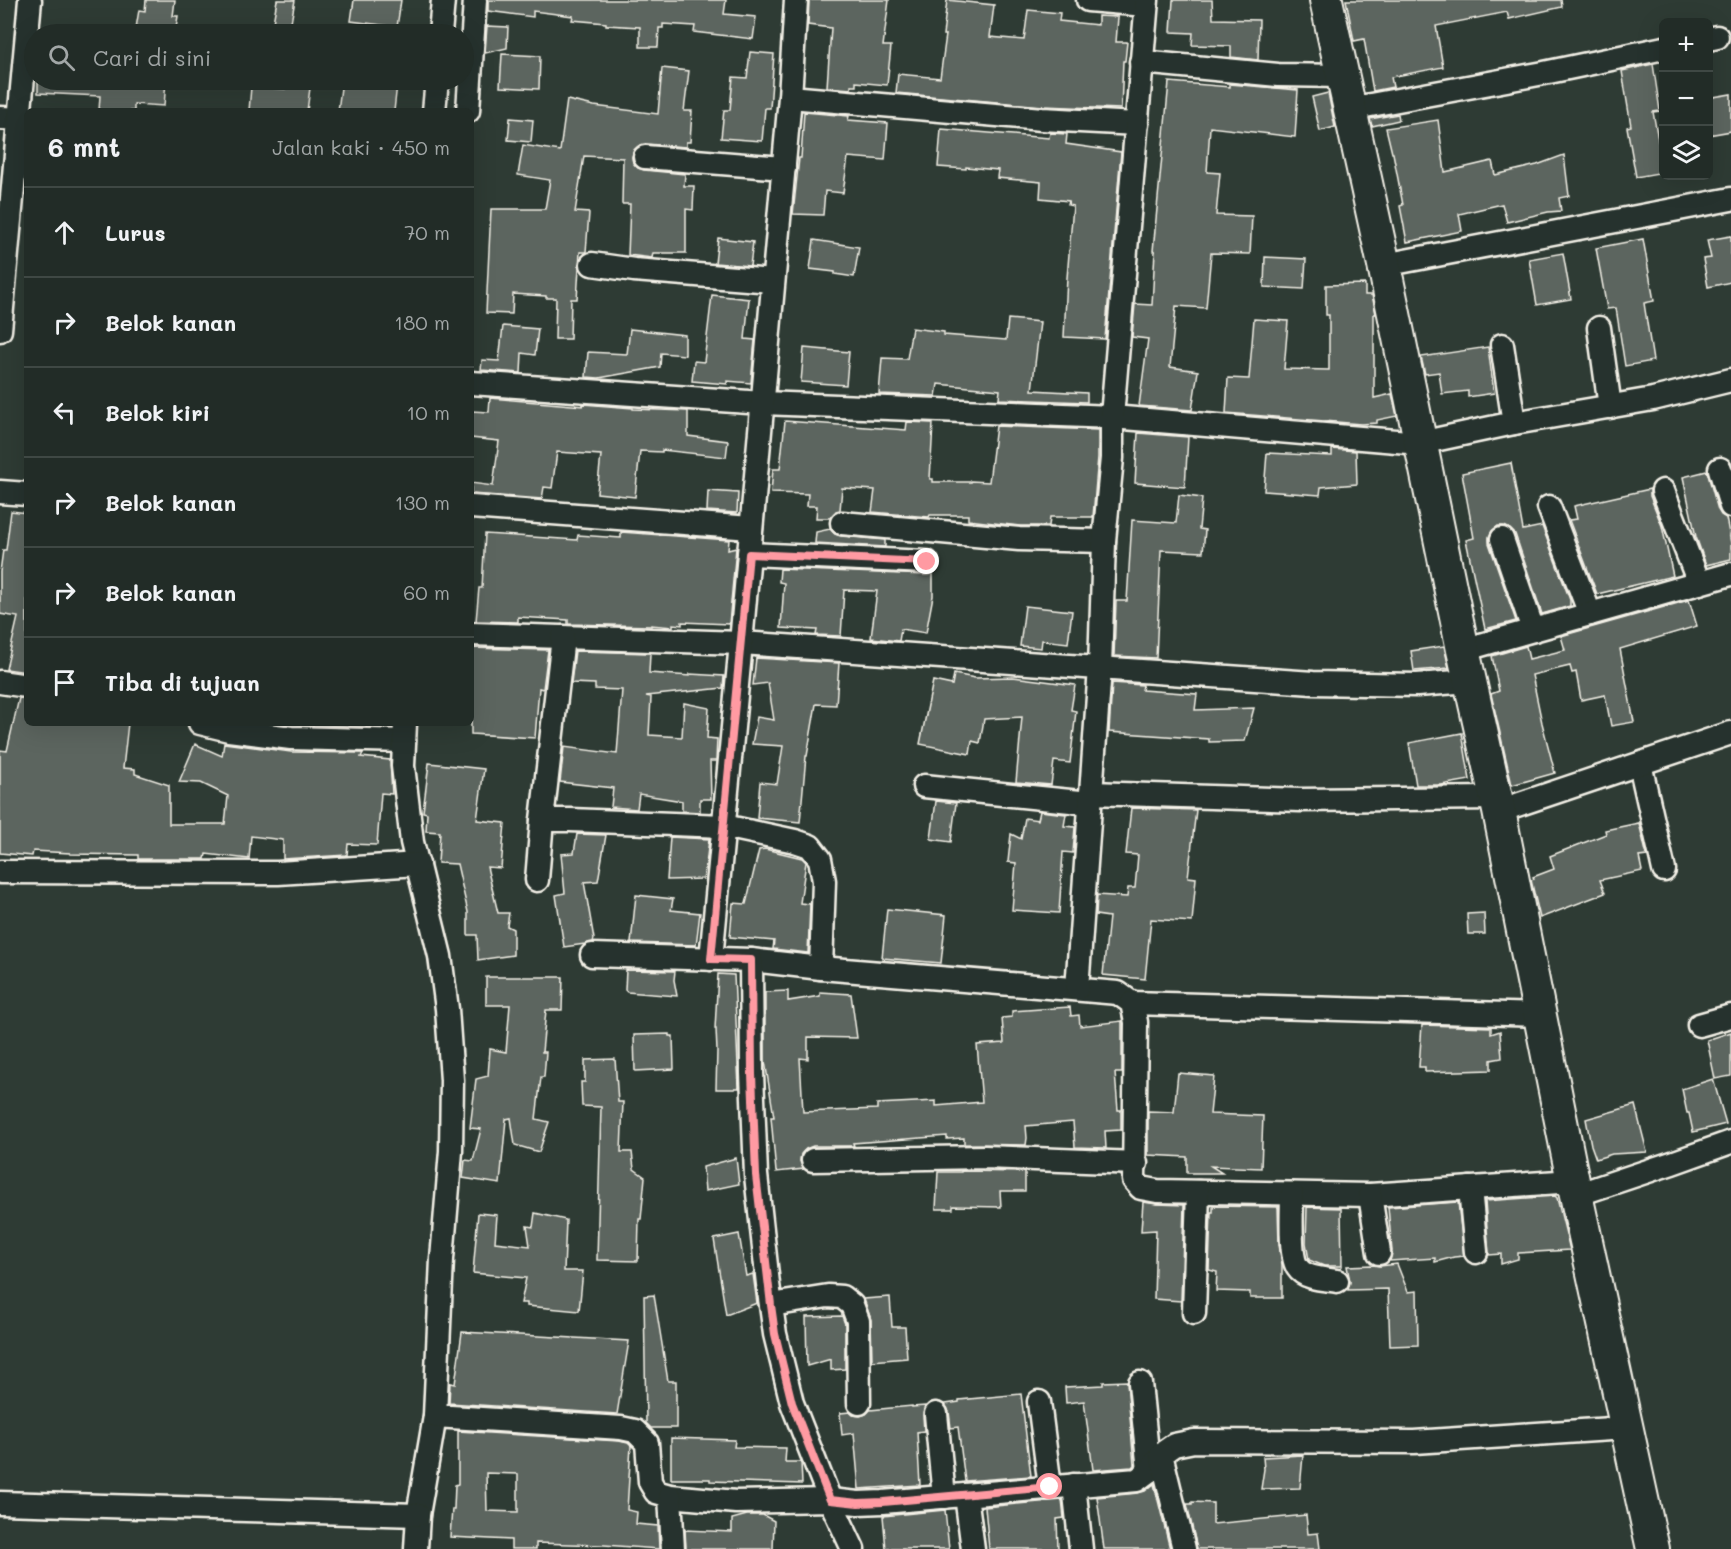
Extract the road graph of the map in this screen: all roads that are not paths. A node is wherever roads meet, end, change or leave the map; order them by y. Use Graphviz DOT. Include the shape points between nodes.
graph roads {
  1 [pos="30,0"];
  2 [pos="443,0"];
  3 [pos="475,0"];
  4 [pos="796,0"];
  5 [pos="1088,0"];
  6 [pos="1326,0"];
  7 [pos="1146,3"];
  8 [pos="27,24"];
  9 [pos="441,24"];
  10 [pos="473,24"];
  11 [pos="1659,49"];
  12 [pos="24,51"];
  13 [pos="1142,62"];
  14 [pos="1342,76"];
  15 [pos="435,90"];
  16 [pos="469,90"];
  17 [pos="790,98"];
  18 [pos="434,108"];
  19 [pos="468,108"];
  20 [pos="1349,109"];
  21 [pos="16,119"];
  22 [pos="1137,124"];
  23 [pos="645,157"];
  24 [pos="784,168"];
  25 [pos="1731,199"];
  26 [pos="17,243"];
  27 [pos="592,264"];
  28 [pos="1384,265"];
  29 [pos="774,281"];
  30 [pos="1,301"];
  31 [pos="1599,328"];
  32 [pos="0,330"];
  33 [pos="1502,345"];
  34 [pos="1731,380"];
  35 [pos="474,383"];
  36 [pos="763,403"];
  37 [pos="1610,407"];
  38 [pos="1112,417"];
  39 [pos="1514,423"];
  40 [pos="1420,443"];
  41 [pos="1720,469"];
  42 [pos="1663,491"];
  43 [pos="0,492"];
  44 [pos="24,494"];
  45 [pos="1731,506"];
  46 [pos="474,507"];
  47 [pos="1549,507"];
  48 [pos="842,523"];
  49 [pos="751,528"];
  50 [pos="1502,539"];
  51 [pos="1104,541"];
  52 [pos="749,554"];
  53 [pos="927,562"];
  54 [pos="1731,574"];
  55 [pos="1699,583"];
  56 [pos="1590,614"];
  57 [pos="1533,630"];
  58 [pos="474,634"];
  59 [pos="563,637"];
  60 [pos="741,643"];
  61 [pos="1463,650"];
  62 [pos="1100,668"];
  63 [pos="1470,681"];
  64 [pos="0,682"];
  65 [pos="24,686"];
  66 [pos="212,726"];
  67 [pos="405,732"];
  68 [pos="1731,733"];
  69 [pos="1640,764"];
  70 [pos="924,786"];
  71 [pos="1090,798"];
  72 [pos="1498,805"];
  73 [pos="542,820"];
  74 [pos="724,826"];
  75 [pos="418,864"];
  76 [pos="1664,870"];
  77 [pos="0,872"];
  78 [pos="537,880"];
  79 [pos="592,955"];
  80 [pos="711,959"];
  81 [pos="751,960"];
  82 [pos="821,968"];
  83 [pos="1077,989"];
  84 [pos="1132,1003"];
  85 [pos="1539,1015"];
  86 [pos="1731,1016"];
  87 [pos="1699,1025"];
  88 [pos="1731,1142"];
  89 [pos="813,1160"];
  90 [pos="1136,1163"];
  91 [pos="1470,1188"];
  92 [pos="1574,1188"];
  93 [pos="1198,1192"];
  94 [pos="1292,1194"];
  95 [pos="1370,1195"];
  96 [pos="1476,1252"];
  97 [pos="1379,1253"];
  98 [pos="1337,1281"];
  99 [pos="771,1305"];
  100 [pos="1194,1313"];
  101 [pos="1140,1383"];
  102 [pos="1039,1402"];
  103 [pos="859,1403"];
  104 [pos="936,1414"];
  105 [pos="435,1416"];
  106 [pos="1626,1428"];
  107 [pos="1155,1463"];
  108 [pos="1074,1485"];
  109 [pos="1050,1487"];
  110 [pos="670,1496"];
  111 [pos="955,1496"];
  112 [pos="830,1500"];
  113 [pos="0,1503"];
  114 [pos="418,1515"];
  115 [pos="416,1549"];
  116 [pos="673,1549"];
  117 [pos="853,1549"];
  118 [pos="973,1549"];
  119 [pos="1081,1549"];
  120 [pos="1184,1549"];
  121 [pos="1653,1549"];
  1 -- 8 [label="street"];
  2 -- 9 [label="street"];
  3 -- 10 [label="street"];
  4 -- 17 [label="street"];
  5 -- 7 [label="street"];
  6 -- 14 [label="street"];
  7 -- 13 [label="street"];
  11 -- 20 [label="street"];
  12 -- 21 [label="street"];
  13 -- 14 [label="street" via="1278,75"];
  13 -- 22 [label="street"];
  14 -- 20 [label="street"];
  15 -- 18 [label="street"];
  16 -- 19 [label="street"];
  17 -- 22 [label="street" via="1042,120"];
  17 -- 24 [label="street"];
  20 -- 28 [label="street"];
  21 -- 26 [label="street"];
  22 -- 38 [label="street"];
  23 -- 24 [label="street"];
  24 -- 29 [label="street"];
  25 -- 28 [label="street"];
  26 -- 30 [label="street"];
  27 -- 29 [label="street"];
  28 -- 40 [label="street"];
  29 -- 36 [label="street"];
  30 -- 32 [label="street"];
  31 -- 37 [label="street"];
  33 -- 39 [label="street"];
  34 -- 37 [label="street"];
  35 -- 36 [label="street"];
  36 -- 38 [label="street"];
  36 -- 49 [label="street"];
  37 -- 39 [label="street"];
  38 -- 40 [label="street"];
  38 -- 51 [label="street"];
  39 -- 40 [label="street"];
  40 -- 61 [label="street"];
  41 -- 45 [label="street"];
  42 -- 55 [label="street"];
  43 -- 44 [label="street"];
  46 -- 49 [label="street"];
  47 -- 56 [label="street"];
  48 -- 51 [label="street"];
  49 -- 52 [label="street"];
  50 -- 57 [label="street"];
  51 -- 62 [label="street"];
  52 -- 53 [label="street"];
  52 -- 60 [label="street"];
  54 -- 55 [label="street"];
  55 -- 56 [label="street"];
  56 -- 57 [label="street"];
  57 -- 61 [label="street"];
  58 -- 59 [label="street"];
  59 -- 60 [label="street"];
  59 -- 73 [label="street"];
  60 -- 62 [label="street"];
  60 -- 74 [label="street"];
  61 -- 63 [label="street"];
  62 -- 63 [label="street" via="1313,682 1417,685"];
  62 -- 71 [label="street"];
  63 -- 72 [label="street"];
  64 -- 65 [label="street"];
  66 -- 67 [label="street" via="291,738"];
  67 -- 75 [label="street" via="403,766"];
  68 -- 69 [label="street"];
  69 -- 72 [label="street"];
  69 -- 76 [label="street"];
  70 -- 71 [label="street"];
  71 -- 72 [label="street"];
  71 -- 83 [label="street"];
  72 -- 85 [label="street"];
  73 -- 74 [label="street"];
  73 -- 78 [label="street"];
  74 -- 80 [label="street"];
  74 -- 82 [label="street" via="810,846 820,859 824,881"];
  75 -- 77 [label="street" via="278,873"];
  75 -- 105 [label="street" via="440,956 452,1080"];
  79 -- 80 [label="street"];
  80 -- 81 [label="street"];
  81 -- 82 [label="street"];
  81 -- 99 [label="street" via="756,1175"];
  82 -- 83 [label="street"];
  83 -- 84 [label="street" via="1119,993"];
  84 -- 85 [label="street"];
  84 -- 90 [label="street" via="1136,1022"];
  85 -- 92 [label="street"];
  86 -- 87 [label="street"];
  88 -- 92 [label="street" via="1672,1163"];
  89 -- 90 [label="street" via="985,1157"];
  90 -- 93 [label="street" via="1134,1180 1141,1188"];
  91 -- 92 [label="street"];
  91 -- 95 [label="street"];
  91 -- 96 [label="street"];
  92 -- 106 [label="street"];
  93 -- 94 [label="street"];
  93 -- 100 [label="street"];
  94 -- 95 [label="street"];
  94 -- 98 [label="street" via="1293,1255 1298,1268 1308,1275"];
  95 -- 97 [label="street"];
  99 -- 103 [label="street" via="828,1296 842,1298 852,1305 858,1321"];
  99 -- 112 [label="street" via="792,1403"];
  101 -- 107 [label="street"];
  102 -- 109 [label="street"];
  104 -- 111 [label="street"];
  105 -- 110 [label="street" via="635,1431 647,1443 650,1482 656,1492"];
  105 -- 114 [label="street"];
  106 -- 107 [label="street" via="1414,1443 1194,1441 1174,1445"];
  106 -- 121 [label="street"];
  107 -- 108 [label="street" via="1137,1479"];
  107 -- 120 [label="street"];
  108 -- 109 [label="street"];
  108 -- 119 [label="street"];
  109 -- 111 [label="street"];
  110 -- 112 [label="street" via="736,1502"];
  110 -- 116 [label="street"];
  111 -- 112 [label="street" via="858,1503"];
  111 -- 118 [label="street"];
  112 -- 117 [label="street"];
  113 -- 114 [label="street"];
  114 -- 115 [label="street"];
}
